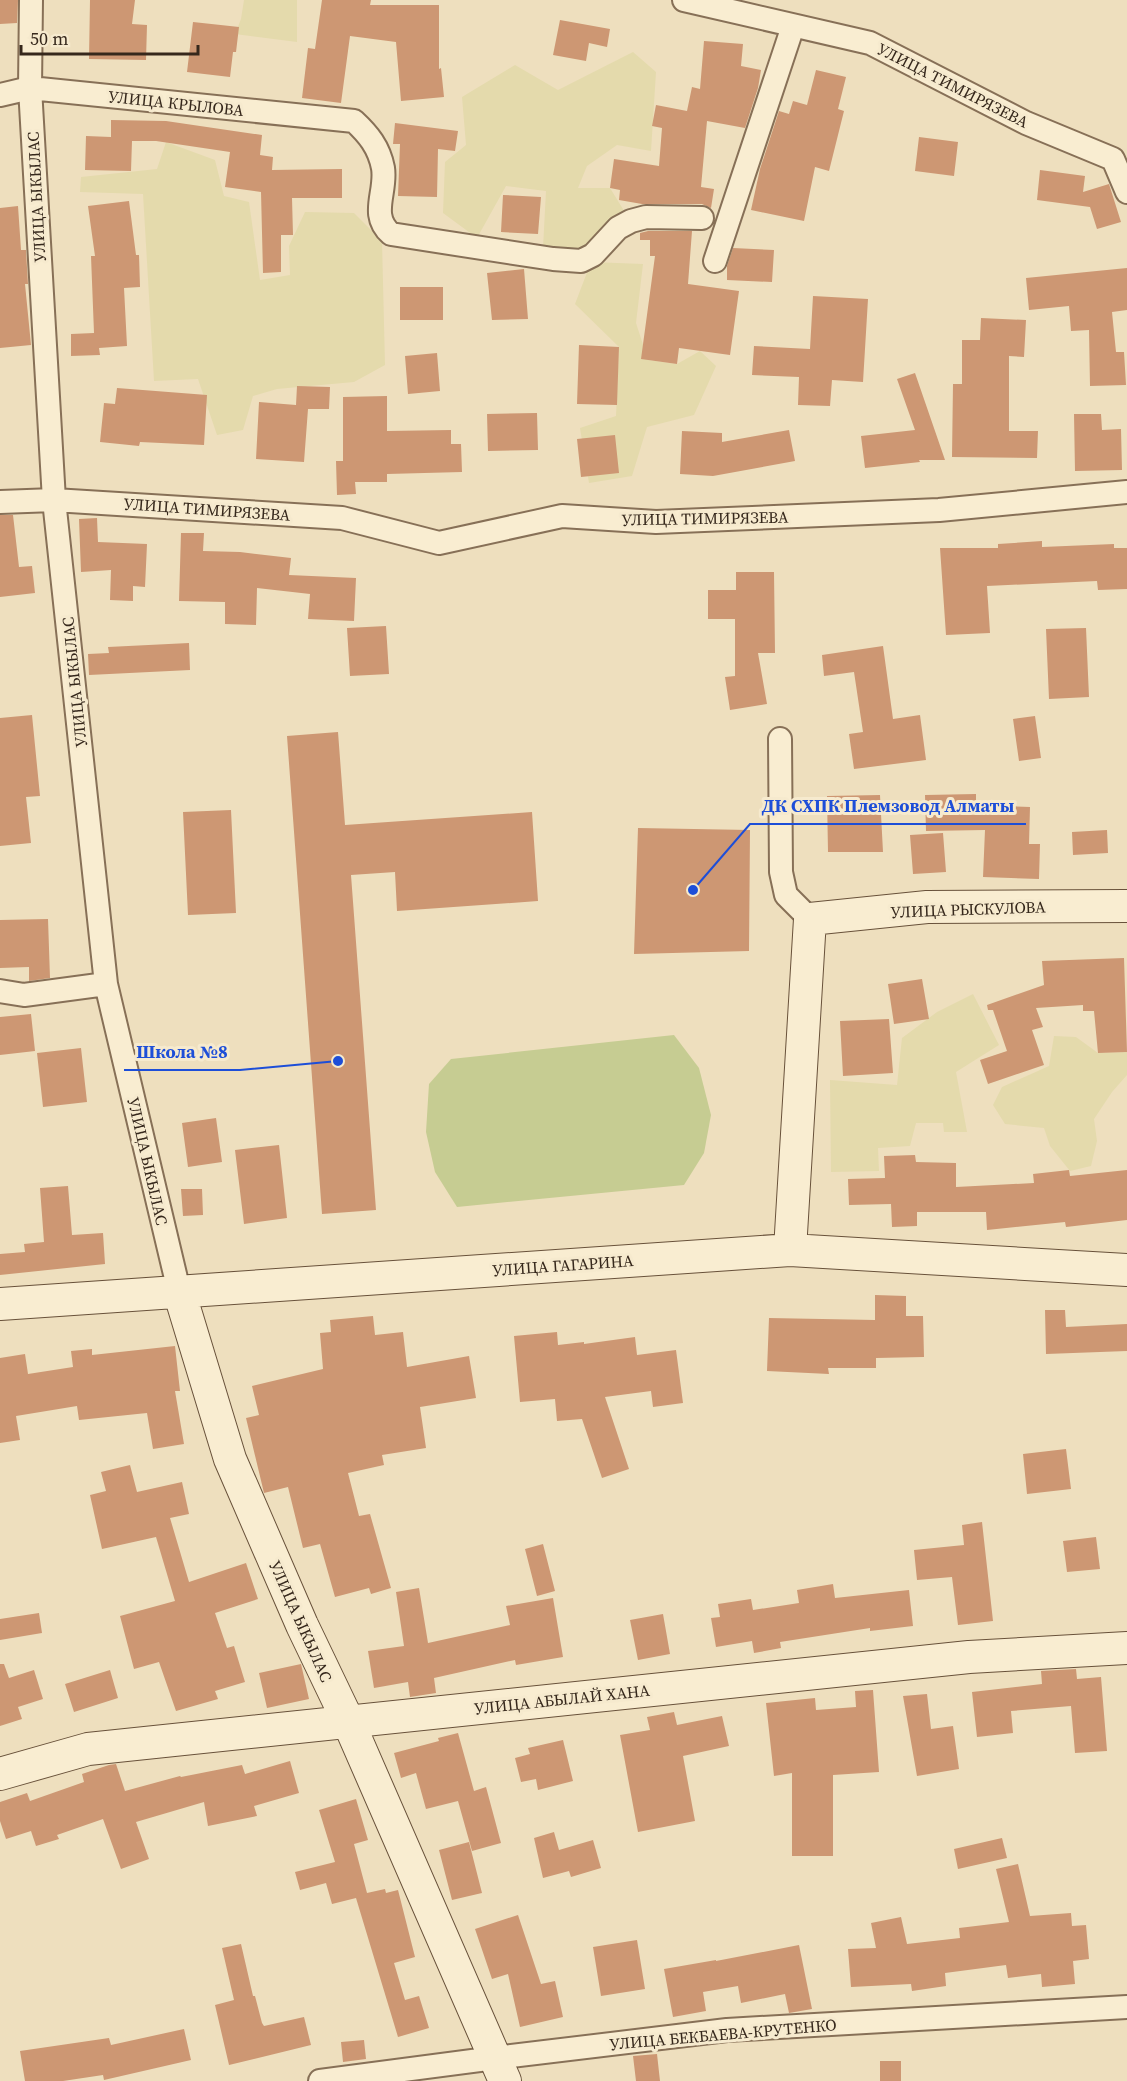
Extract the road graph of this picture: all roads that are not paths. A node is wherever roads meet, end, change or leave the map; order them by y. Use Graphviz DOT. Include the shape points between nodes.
graph roads {
  1 [pos="31,0"];
  2 [pos="684,0"];
  3 [pos="793,26"];
  4 [pos="30,88"];
  5 [pos="0,95"];
  6 [pos="1127,192"];
  7 [pos="702,218"];
  8 [pos="715,261"];
  9 [pos="1127,492"];
  10 [pos="54,500"];
  11 [pos="0,502"];
  12 [pos="780,739"];
  13 [pos="1127,906"];
  14 [pos="810,919"];
  15 [pos="106,984"];
  16 [pos="0,991"];
  17 [pos="790,1250"];
  18 [pos="1127,1270"];
  19 [pos="179,1291"];
  20 [pos="0,1304"];
  21 [pos="1127,1647"];
  22 [pos="348,1721"];
  23 [pos="0,1774"];
  24 [pos="1127,2007"];
  25 [pos="500,2069"];
  26 [pos="320,2081"];
  1 -- 4 [label="street, УЛИЦА ЫКЫЛАС"];
  2 -- 3 [label="street, УЛИЦА ТИМИРЯЗЕВА"];
  3 -- 6 [label="street, УЛИЦА ТИМИРЯЗЕВА" via="870,43 1026,123 1113,159"];
  3 -- 8 [label="street"];
  4 -- 5 [label="street, УЛИЦА КРЫЛОВА"];
  4 -- 7 [label="street, УЛИЦА КРЫЛОВА" via="354,121 370,136 380,155 384,171 379,218 391,234 581,261 631,221"];
  4 -- 10 [label="street, УЛИЦА ЫКЫЛАС"];
  9 -- 10 [label="street, УЛИЦА ТИМИРЯЗЕВА" via="939,510 656,522 562,516 439,543 342,518"];
  10 -- 11 [label="street, УЛИЦА ТИМИРЯЗЕВА"];
  10 -- 15 [label="street, УЛИЦА ЫКЫЛАС"];
  12 -- 14 [label="street" via="781,872 786,894"];
  13 -- 14 [label="street, УЛИЦА РЫСКУЛОВА" via="927,907"];
  14 -- 17 [label="street"];
  15 -- 16 [label="street" via="24,995"];
  15 -- 19 [label="street, УЛИЦА ЫКЫЛАС"];
  17 -- 18 [label="street, УЛИЦА ГАГАРИНА"];
  17 -- 19 [label="street, УЛИЦА ГАГАРИНА"];
  19 -- 20 [label="street, УЛИЦА ГАГАРИНА"];
  19 -- 22 [label="street, УЛИЦА ЫКЫЛАС" via="230,1459"];
  21 -- 22 [label="street, УЛИЦА АБЫЛАЙ ХАНА" via="969,1657"];
  22 -- 23 [label="street, УЛИЦА АБЫЛАЙ ХАНА" via="88,1749"];
  22 -- 25 [label="street, УЛИЦА ЫКЫЛАС"];
  24 -- 25 [label="street, УЛИЦА БЕКБАЕВА-КРУТЕНКО" via="727,2030"];
  25 -- 26 [label="street, УЛИЦА БЕКБАЕВА-КРУТЕНКО"];
}
